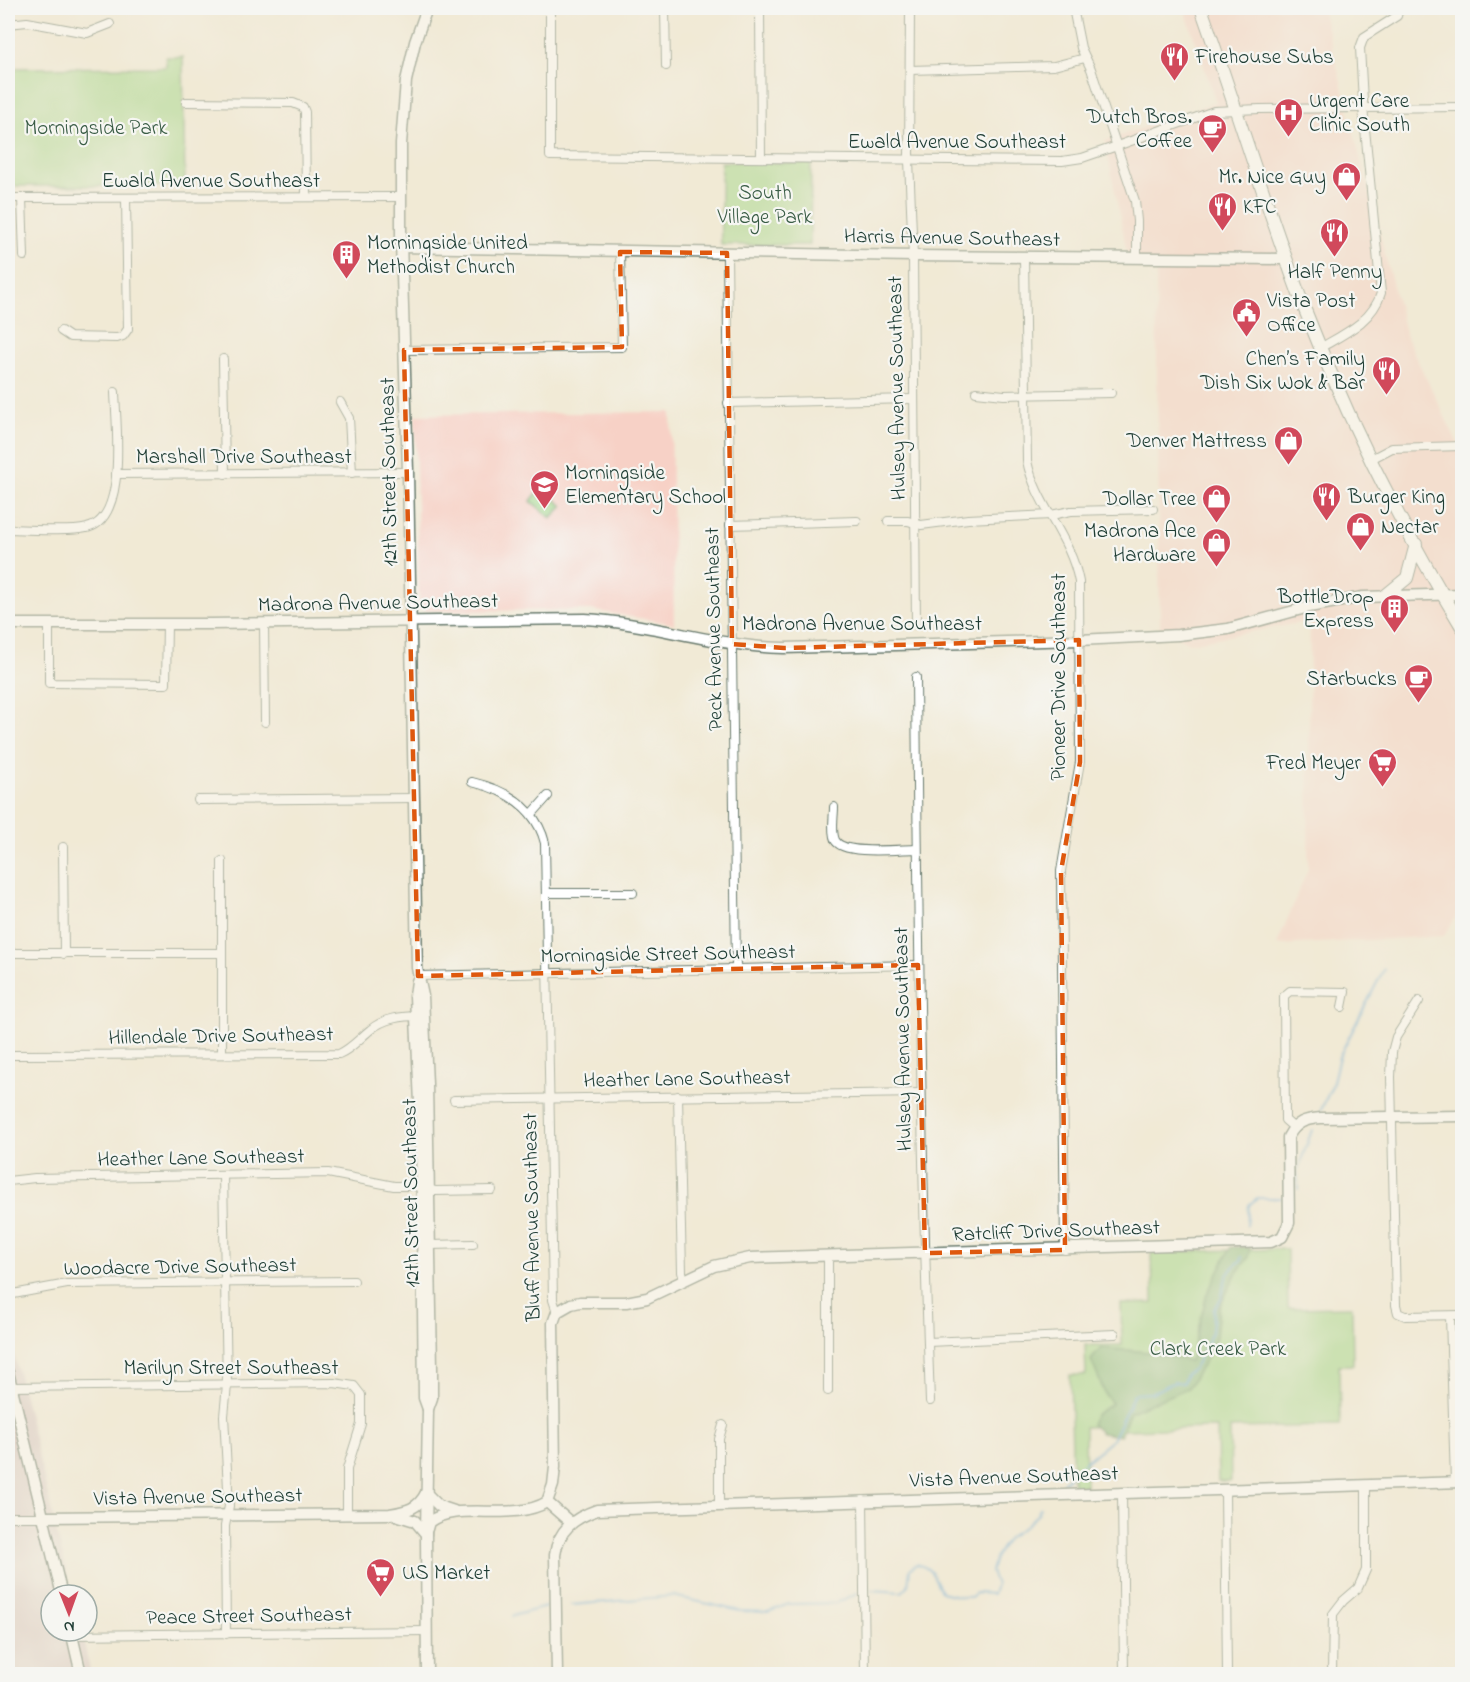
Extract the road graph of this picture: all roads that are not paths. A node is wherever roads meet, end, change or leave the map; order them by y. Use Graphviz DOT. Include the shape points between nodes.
graph roads {
  1 [pos="427,8"];
  2 [pos="550,8"];
  3 [pos="665,8"];
  4 [pos="760,8"];
  5 [pos="910,8"];
  6 [pos="1073,8"];
  7 [pos="1201,8"];
  8 [pos="1399,8"];
  9 [pos="8,24"];
  10 [pos="110,24"];
  11 [pos="1085,58"];
  12 [pos="666,66"];
  13 [pos="910,70"];
  14 [pos="186,102"];
  15 [pos="1462,106"];
  16 [pos="1363,108"];
  17 [pos="1235,110"];
  18 [pos="1117,146"];
  19 [pos="761,158"];
  20 [pos="909,160"];
  21 [pos="306,197"];
  22 [pos="400,197"];
  23 [pos="8,198"];
  24 [pos="22,198"];
  25 [pos="126,198"];
  26 [pos="401,247"];
  27 [pos="620,252"];
  28 [pos="728,253"];
  29 [pos="24,256"];
  30 [pos="913,256"];
  31 [pos="1024,257"];
  32 [pos="1137,258"];
  33 [pos="1286,259"];
  34 [pos="61,331"];
  35 [pos="1320,348"];
  36 [pos="404,350"];
  37 [pos="223,360"];
  38 [pos="115,392"];
  39 [pos="976,392"];
  40 [pos="1111,393"];
  41 [pos="1026,394"];
  42 [pos="913,399"];
  43 [pos="340,402"];
  44 [pos="728,403"];
  45 [pos="1462,446"];
  46 [pos="1371,459"];
  47 [pos="408,472"];
  48 [pos="352,473"];
  49 [pos="116,474"];
  50 [pos="225,474"];
  51 [pos="1153,509"];
  52 [pos="1051,515"];
  53 [pos="856,521"];
  54 [pos="888,521"];
  55 [pos="915,524"];
  56 [pos="730,525"];
  57 [pos="8,530"];
  58 [pos="1416,544"];
  59 [pos="1444,594"];
  60 [pos="1462,594"];
  61 [pos="1385,596"];
  62 [pos="411,621"];
  63 [pos="264,623"];
  64 [pos="8,624"];
  65 [pos="49,624"];
  66 [pos="167,624"];
  67 [pos="916,625"];
  68 [pos="1462,627"];
  69 [pos="1079,640"];
  70 [pos="732,643"];
  71 [pos="916,677"];
  72 [pos="265,722"];
  73 [pos="472,782"];
  74 [pos="548,796"];
  75 [pos="414,798"];
  76 [pos="198,800"];
  77 [pos="834,807"];
  78 [pos="532,814"];
  79 [pos="63,847"];
  80 [pos="917,849"];
  81 [pos="222,861"];
  82 [pos="546,893"];
  83 [pos="633,893"];
  84 [pos="8,953"];
  85 [pos="222,953"];
  86 [pos="64,954"];
  87 [pos="918,965"];
  88 [pos="736,969"];
  89 [pos="546,974"];
  90 [pos="418,976"];
  91 [pos="1419,1000"];
  92 [pos="1342,1007"];
  93 [pos="420,1016"];
  94 [pos="222,1054"];
  95 [pos="8,1055"];
  96 [pos="921,1092"];
  97 [pos="678,1096"];
  98 [pos="548,1099"];
  99 [pos="454,1100"];
  100 [pos="1462,1116"];
  101 [pos="1392,1117"];
  102 [pos="1293,1127"];
  103 [pos="223,1175"];
  104 [pos="8,1181"];
  105 [pos="425,1189"];
  106 [pos="492,1190"];
  107 [pos="473,1244"];
  108 [pos="430,1245"];
  109 [pos="1065,1250"];
  110 [pos="925,1253"];
  111 [pos="828,1255"];
  112 [pos="684,1280"];
  113 [pos="354,1281"];
  114 [pos="224,1282"];
  115 [pos="8,1295"];
  116 [pos="557,1312"];
  117 [pos="1462,1315"];
  118 [pos="1450,1316"];
  119 [pos="1115,1334"];
  120 [pos="928,1342"];
  121 [pos="8,1372"];
  122 [pos="227,1385"];
  123 [pos="11,1387"];
  124 [pos="828,1391"];
  125 [pos="930,1401"];
  126 [pos="428,1409"];
  127 [pos="723,1425"];
  128 [pos="1459,1482"];
  129 [pos="1366,1485"];
  130 [pos="1225,1490"];
  131 [pos="1122,1492"];
  132 [pos="426,1493"];
  133 [pos="863,1500"];
  134 [pos="547,1502"];
  135 [pos="719,1505"];
  136 [pos="460,1513"];
  137 [pos="347,1514"];
  138 [pos="390,1514"];
  139 [pos="227,1515"];
  140 [pos="8,1517"];
  141 [pos="42,1517"];
  142 [pos="570,1523"];
  143 [pos="426,1532"];
  144 [pos="59,1583"];
  145 [pos="427,1631"];
  146 [pos="99,1633"];
  147 [pos="226,1634"];
  148 [pos="73,1643"];
  149 [pos="81,1674"];
  150 [pos="427,1674"];
  151 [pos="557,1674"];
  152 [pos="864,1674"];
  153 [pos="1124,1674"];
  154 [pos="1227,1674"];
  155 [pos="1332,1674"];
  1 -- 22 [label="main road, 12th Street Southeast" via="406,81"];
  2 -- 19 [label="street, Ewald Avenue Southeast" via="550,156"];
  3 -- 12 [label="street"];
  4 -- 19 [label="street"];
  5 -- 13 [label="street, Hulsey Avenue Southeast"];
  6 -- 11 [label="street"];
  7 -- 17 [label="main road"];
  8 -- 16 [label="street" via="1396,16 1370,31 1361,42"];
  9 -- 10 [label="street" via="27,22 87,33"];
  11 -- 13 [label="street" via="1054,66"];
  11 -- 18 [label="street"];
  13 -- 20 [label="street, Hulsey Avenue Southeast"];
  14 -- 21 [label="street" via="293,103 303,107"];
  15 -- 16 [label="street, Ewald Avenue Southeast"];
  16 -- 17 [label="street, Ewald Avenue Southeast"];
  16 -- 35 [label="street" via="1381,293 1376,307 1362,322"];
  17 -- 18 [label="street, Ewald Avenue Southeast" via="1206,113"];
  17 -- 33 [label="main road"];
  18 -- 20 [label="street, Ewald Avenue Southeast" via="1062,161"];
  18 -- 32 [label="street" via="1134,201"];
  19 -- 20 [label="street, Ewald Avenue Southeast"];
  20 -- 30 [label="street, Hulsey Avenue Southeast"];
  21 -- 22 [label="street, Ewald Avenue Southeast"];
  21 -- 25 [label="street, Ewald Avenue Southeast"];
  22 -- 26 [label="main road, 12th Street Southeast"];
  23 -- 24 [label="street, Ewald Avenue Southeast"];
  24 -- 25 [label="street, Ewald Avenue Southeast"];
  24 -- 29 [label="street"];
  25 -- 34 [label="street" via="128,329 117,338 72,337"];
  26 -- 27 [label="main road, Harris Avenue Southeast"];
  26 -- 36 [label="main road, 12th Street Southeast"];
  27 -- 28 [label="main road, Harris Avenue Southeast"];
  27 -- 36 [label="street" via="622,347"];
  28 -- 30 [label="main road, Harris Avenue Southeast"];
  28 -- 44 [label="street, Peck Avenue Southeast"];
  30 -- 31 [label="main road, Harris Avenue Southeast"];
  30 -- 42 [label="street, Hulsey Avenue Southeast"];
  31 -- 32 [label="main road, Harris Avenue Southeast"];
  31 -- 41 [label="street, Pioneer Drive Southeast"];
  32 -- 33 [label="main road, Harris Avenue Southeast"];
  33 -- 35 [label="main road"];
  35 -- 46 [label="main road"];
  36 -- 47 [label="main road, 12th Street Southeast"];
  37 -- 50 [label="street"];
  38 -- 49 [label="street"];
  39 -- 41 [label="street"];
  40 -- 41 [label="street"];
  41 -- 52 [label="street, Pioneer Drive Southeast" via="1029,471"];
  42 -- 44 [label="street"];
  42 -- 55 [label="street, Hulsey Avenue Southeast"];
  43 -- 48 [label="street" via="349,418"];
  44 -- 56 [label="street, Peck Avenue Southeast"];
  45 -- 46 [label="street" via="1392,448"];
  46 -- 58 [label="main road"];
  47 -- 48 [label="street, Marshall Drive Southeast"];
  47 -- 62 [label="main road, 12th Street Southeast"];
  48 -- 50 [label="street, Marshall Drive Southeast"];
  49 -- 50 [label="street, Marshall Drive Southeast"];
  49 -- 57 [label="street" via="109,509 99,522 81,529"];
  51 -- 52 [label="street"];
  52 -- 55 [label="street"];
  52 -- 69 [label="street, Pioneer Drive Southeast" via="1077,568"];
  53 -- 56 [label="street"];
  54 -- 55 [label="street"];
  55 -- 67 [label="street, Hulsey Avenue Southeast"];
  56 -- 70 [label="street, Peck Avenue Southeast"];
  58 -- 59 [label="main road"];
  58 -- 61 [label="main road" via="1407,578"];
  59 -- 60 [label="main road, Madrona Avenue Southeast"];
  59 -- 61 [label="main road, Madrona Avenue Southeast"];
  59 -- 68 [label="main road"];
  61 -- 69 [label="main road, Madrona Avenue Southeast" via="1309,607 1217,631"];
  62 -- 63 [label="main road, Madrona Avenue Southeast"];
  62 -- 70 [label="main road, Madrona Avenue Southeast" via="598,620"];
  62 -- 75 [label="main road, 12th Street Southeast"];
  63 -- 66 [label="main road, Madrona Avenue Southeast"];
  63 -- 72 [label="street"];
  64 -- 65 [label="main road, Madrona Avenue Southeast"];
  65 -- 66 [label="main road, Madrona Avenue Southeast"];
  65 -- 66 [label="street" via="49,683 166,684"];
  69 -- 70 [label="main road, Madrona Avenue Southeast" via="784,648"];
  69 -- 109 [label="street, Pioneer Drive Southeast" via="1080,762 1061,871"];
  70 -- 88 [label="street, Peck Avenue Southeast"];
  71 -- 80 [label="street, Hulsey Avenue Southeast"];
  73 -- 78 [label="street, Bluff Avenue Southeast" via="508,795"];
  74 -- 78 [label="street"];
  75 -- 76 [label="street"];
  75 -- 90 [label="main road, 12th Street Southeast"];
  77 -- 80 [label="street" via="834,834 841,846 854,850"];
  78 -- 82 [label="street, Bluff Avenue Southeast" via="545,843"];
  79 -- 86 [label="street"];
  80 -- 87 [label="street, Hulsey Avenue Southeast"];
  81 -- 85 [label="street"];
  82 -- 83 [label="street"];
  82 -- 89 [label="street, Bluff Avenue Southeast"];
  84 -- 86 [label="street"];
  85 -- 86 [label="street"];
  85 -- 94 [label="street"];
  87 -- 88 [label="street, Morningside Street Southeast"];
  87 -- 96 [label="street, Hulsey Avenue Southeast"];
  88 -- 89 [label="street, Morningside Street Southeast"];
  89 -- 90 [label="street, Morningside Street Southeast"];
  89 -- 98 [label="street, Bluff Avenue Southeast"];
  90 -- 93 [label="main road, 12th Street Southeast" via="415,996"];
  91 -- 101 [label="street" via="1396,1037 1392,1052"];
  92 -- 102 [label="street" via="1345,992 1290,991 1284,996 1285,1120"];
  93 -- 94 [label="street, Hillendale Drive Southeast" via="383,1022 339,1054"];
  93 -- 105 [label="main road, 12th Street Southeast"];
  94 -- 95 [label="street, Hillendale Drive Southeast"];
  96 -- 97 [label="street, Heather Lane Southeast"];
  96 -- 110 [label="street, Hulsey Avenue Southeast"];
  97 -- 98 [label="street, Heather Lane Southeast"];
  97 -- 112 [label="street"];
  98 -- 99 [label="street, Heather Lane Southeast"];
  98 -- 116 [label="street, Bluff Avenue Southeast" via="553,1300"];
  100 -- 101 [label="main road"];
  101 -- 102 [label="main road" via="1307,1119"];
  101 -- 118 [label="street" via="1395,1304 1398,1313 1405,1316"];
  102 -- 109 [label="main road, Ratcliff Drive Southeast" via="1288,1137 1290,1217 1286,1231 1277,1240"];
  103 -- 104 [label="street, Heather Lane Southeast"];
  103 -- 105 [label="street, Heather Lane Southeast" via="327,1173"];
  103 -- 114 [label="street"];
  105 -- 106 [label="street, Heather Lane Southeast"];
  105 -- 108 [label="main road, 12th Street Southeast"];
  105 -- 126 [label="main road, 12th Street Southeast" via="424,1398"];
  107 -- 108 [label="street"];
  108 -- 126 [label="main road, 12th Street Southeast" via="432,1398"];
  109 -- 110 [label="main road, Ratcliff Drive Southeast"];
  110 -- 111 [label="main road, Ratcliff Drive Southeast"];
  110 -- 120 [label="street, Hulsey Avenue Southeast"];
  111 -- 112 [label="main road, Ratcliff Drive Southeast" via="737,1260"];
  111 -- 124 [label="street"];
  112 -- 116 [label="main road, Ratcliff Drive Southeast" via="647,1299 580,1302"];
  113 -- 114 [label="street, Woodacre Drive Southeast"];
  114 -- 115 [label="street, Woodacre Drive Southeast" via="67,1284"];
  114 -- 122 [label="street"];
  116 -- 134 [label="main road, Bluff Avenue Southeast" via="552,1332 555,1467"];
  117 -- 118 [label="street"];
  118 -- 128 [label="street"];
  119 -- 120 [label="street"];
  120 -- 125 [label="street, Hulsey Avenue Southeast"];
  121 -- 123 [label="main road"];
  122 -- 123 [label="street, Marilyn Street Southeast"];
  122 -- 137 [label="street, Marilyn Street Southeast" via="334,1383 359,1390 362,1424 347,1469"];
  122 -- 139 [label="street"];
  123 -- 141 [label="main road"];
  126 -- 132 [label="main road, 12th Street Southeast"];
  127 -- 135 [label="street" via="719,1439"];
  128 -- 129 [label="main road, Vista Avenue Southeast"];
  129 -- 130 [label="main road, Vista Avenue Southeast"];
  129 -- 155 [label="street" via="1366,1570 1358,1588 1333,1614"];
  130 -- 131 [label="main road, Vista Avenue Southeast"];
  130 -- 154 [label="street"];
  131 -- 133 [label="main road, Vista Avenue Southeast"];
  131 -- 153 [label="street"];
  132 -- 136 [label="main road" via="438,1506"];
  132 -- 138 [label="main road" via="413,1509"];
  132 -- 143 [label="main road, 12th Street Southeast"];
  133 -- 135 [label="main road, Vista Avenue Southeast"];
  133 -- 152 [label="street"];
  134 -- 136 [label="main road" via="519,1512"];
  134 -- 142 [label="main road"];
  135 -- 142 [label="main road, Vista Avenue Southeast" via="606,1509"];
  136 -- 143 [label="main road" via="434,1518"];
  137 -- 138 [label="main road, Vista Avenue Southeast"];
  137 -- 139 [label="main road, Vista Avenue Southeast"];
  138 -- 143 [label="main road" via="415,1521"];
  139 -- 141 [label="main road, Vista Avenue Southeast"];
  139 -- 147 [label="street"];
  140 -- 141 [label="street, Vista Avenue Southeast"];
  141 -- 144 [label="main road"];
  142 -- 151 [label="main road" via="559,1537 555,1555"];
  143 -- 145 [label="main road, 12th Street Southeast"];
  145 -- 147 [label="street, Peace Street Southeast"];
  145 -- 150 [label="main road, 12th Street Southeast"];
  146 -- 147 [label="street, Peace Street Southeast"];
  148 -- 149 [label="main road"];
}
